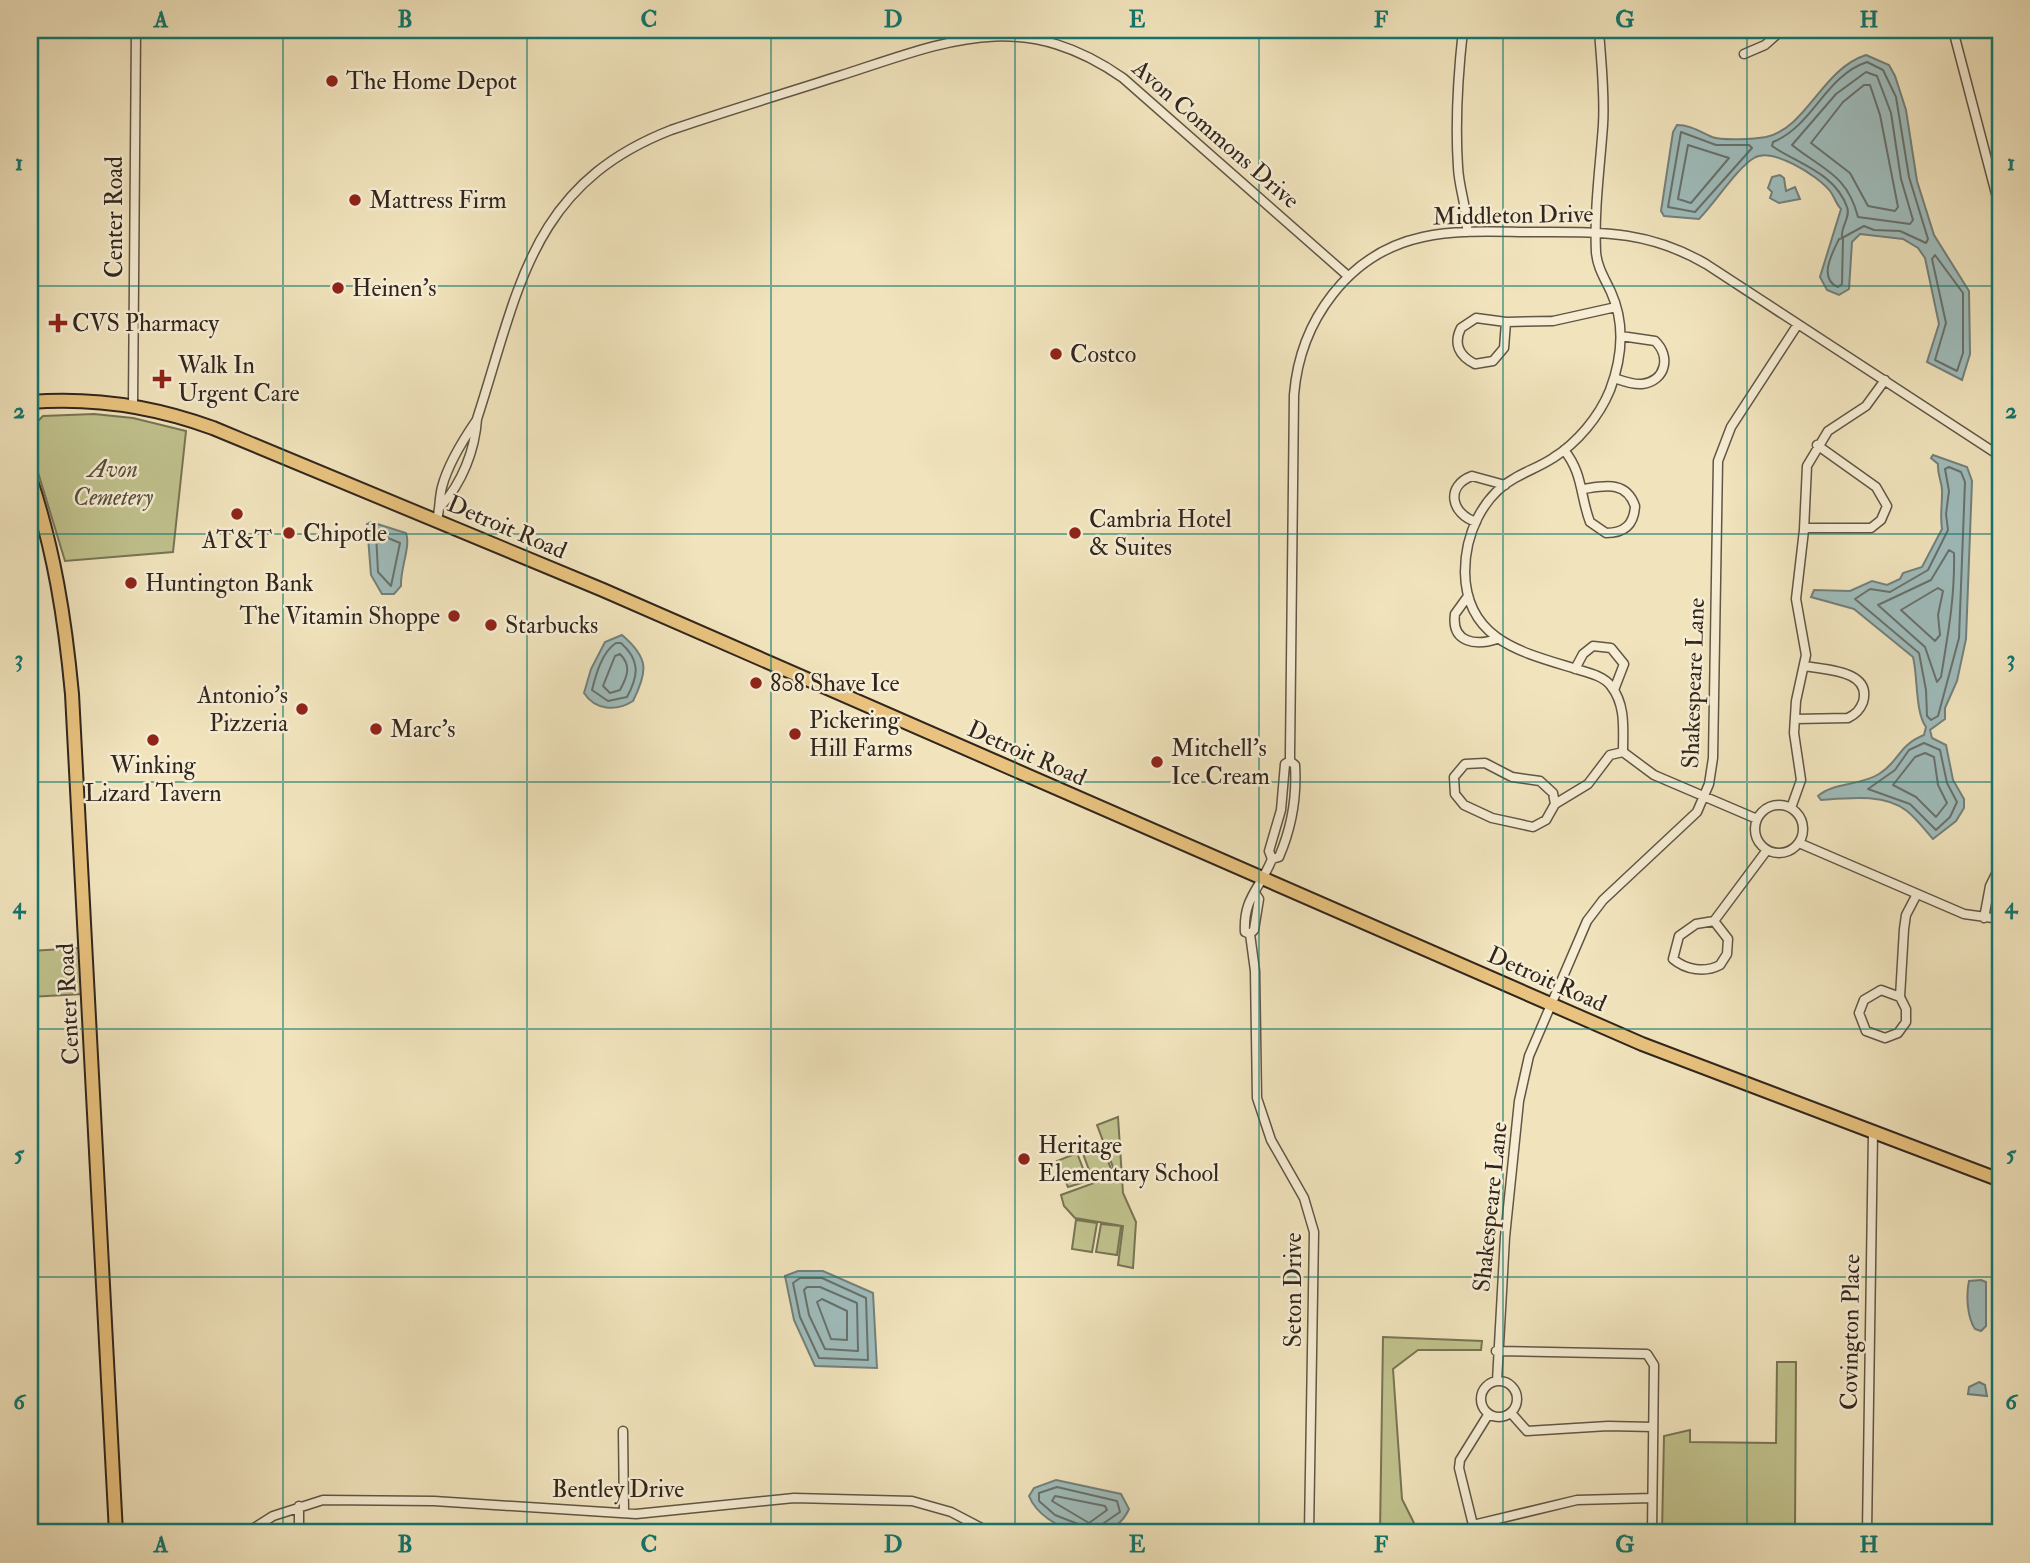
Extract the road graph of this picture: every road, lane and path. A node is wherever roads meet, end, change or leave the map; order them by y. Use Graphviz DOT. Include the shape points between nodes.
graph roads {
  1 [pos="136,30"];
  2 [pos="1463,30"];
  3 [pos="1599,30"];
  4 [pos="1782,30"];
  5 [pos="1953,30"];
  6 [pos="1744,54"];
  7 [pos="2000,209"];
  8 [pos="1467,232"];
  9 [pos="1596,232"];
  10 [pos="1348,276"];
  11 [pos="1616,307"];
  12 [pos="1506,321"];
  13 [pos="1798,324"];
  14 [pos="1621,336"];
  15 [pos="1614,378"];
  16 [pos="1885,380"];
  17 [pos="30,402"];
  18 [pos="133,405"];
  19 [pos="1817,445"];
  20 [pos="1564,450"];
  21 [pos="1999,453"];
  22 [pos="30,478"];
  23 [pos="1505,485"];
  24 [pos="1583,489"];
  25 [pos="437,520"];
  26 [pos="1476,522"];
  27 [pos="1804,528"];
  28 [pos="1468,596"];
  29 [pos="1497,639"];
  30 [pos="1805,666"];
  31 [pos="1575,669"];
  32 [pos="1614,690"];
  33 [pos="1795,719"];
  34 [pos="1623,752"];
  35 [pos="1705,797"];
  36 [pos="1555,804"];
  37 [pos="1791,808"];
  38 [pos="1757,819"];
  39 [pos="1799,843"];
  40 [pos="1767,850"];
  41 [pos="2000,866"];
  42 [pos="1264,879"];
  43 [pos="1917,894"];
  44 [pos="1984,918"];
  45 [pos="2000,919"];
  46 [pos="1714,921"];
  47 [pos="1900,997"];
  48 [pos="1552,1004"];
  49 [pos="1873,1132"];
  50 [pos="2000,1180"];
  51 [pos="1496,1351"];
  52 [pos="1497,1381"];
  53 [pos="1511,1413"];
  54 [pos="1488,1415"];
  55 [pos="1653,1427"];
  56 [pos="623,1431"];
  57 [pos="1652,1498"];
  58 [pos="299,1506"];
  59 [pos="624,1513"];
  60 [pos="1474,1529"];
  61 [pos="986,1532"];
  62 [pos="116,1533"];
  63 [pos="246,1533"];
  64 [pos="299,1533"];
  65 [pos="1309,1533"];
  66 [pos="1652,1533"];
  67 [pos="1867,1533"];
  1 -- 18 [label="street, Center Road"];
  2 -- 8 [label="street" via="1458,169"];
  3 -- 9 [label="street" via="1603,106"];
  4 -- 6 [label="street"];
  5 -- 7 [label="street"];
  8 -- 9 [label="street, Middleton Drive"];
  8 -- 10 [label="street, Middleton Drive" via="1401,244"];
  9 -- 11 [label="street" via="1599,267"];
  9 -- 13 [label="street, Middleton Drive" via="1635,235 1679,249"];
  10 -- 25 [label="street, Avon Commons Drive" via="1108,67 1065,46 1034,38 973,37 944,42 671,130 640,142 599,168 560,206 536,245 477,419 475,444"];
  10 -- 42 [label="street, Middleton Drive" via="1314,320 1295,380 1290,761 1285,764 1281,810"];
  11 -- 12 [label="street" via="1553,321"];
  11 -- 14 [label="street"];
  12 -- 12 [label="street" via="1480,318 1465,323 1457,344 1463,356 1480,365 1497,358 1504,348"];
  13 -- 16 [label="street, Middleton Drive"];
  13 -- 35 [label="street, Shakespeare Lane" via="1731,427 1718,461 1713,758"];
  14 -- 15 [label="street"];
  14 -- 15 [label="street" via="1655,341 1663,350 1664,365 1658,377 1644,384"];
  15 -- 20 [label="street" via="1601,407"];
  16 -- 19 [label="street" via="1871,402 1831,428"];
  16 -- 21 [label="street, Middleton Drive"];
  17 -- 18 [label="main road, Detroit Road"];
  18 -- 25 [label="main road, Detroit Road" via="213,428"];
  19 -- 27 [label="street" via="1805,476"];
  19 -- 27 [label="street" via="1876,487 1886,506 1881,520 1871,528"];
  20 -- 23 [label="street"];
  20 -- 24 [label="street" via="1576,466"];
  22 -- 62 [label="main road, Center Road" via="52,553 72,694"];
  23 -- 26 [label="street" via="1490,498"];
  23 -- 26 [label="street" via="1472,476 1457,486 1456,509"];
  24 -- 24 [label="street" via="1587,516 1595,528 1614,533 1630,524 1635,506 1623,489"];
  25 -- 42 [label="main road, Detroit Road"];
  26 -- 28 [label="street" via="1466,556"];
  27 -- 30 [label="street" via="1796,610"];
  28 -- 29 [label="street" via="1479,619"];
  28 -- 29 [label="street" via="1455,614 1457,632 1475,644"];
  29 -- 31 [label="street"];
  30 -- 33 [label="street"];
  30 -- 33 [label="street" via="1855,677 1863,688 1863,702 1856,715 1848,718"];
  31 -- 32 [label="street" via="1606,680"];
  31 -- 32 [label="street" via="1593,646 1611,648 1624,664"];
  32 -- 34 [label="street" via="1622,709"];
  33 -- 37 [label="street" via="1801,780"];
  34 -- 35 [label="street" via="1646,770"];
  34 -- 36 [label="street" via="1613,752 1588,784"];
  35 -- 38 [label="street"];
  35 -- 48 [label="street, Shakespeare Lane" via="1684,827 1597,906 1580,933"];
  36 -- 36 [label="street" via="1546,820 1533,827 1492,818 1458,800 1454,777 1465,764 1485,763 1513,777 1545,784"];
  37 -- 38 [label="street" via="1774,806"];
  37 -- 39 [label="street" via="1803,826"];
  38 -- 40 [label="street" via="1757,839"];
  39 -- 40 [label="street" via="1784,853"];
  39 -- 43 [label="street"];
  40 -- 46 [label="street"];
  41 -- 44 [label="street" via="1990,886"];
  42 -- 48 [label="main road, Detroit Road"];
  42 -- 65 [label="street, Seton Drive" via="1249,896 1245,917 1255,971 1257,1098 1271,1140 1304,1198 1314,1232"];
  43 -- 44 [label="street"];
  43 -- 47 [label="street" via="1906,915"];
  44 -- 45 [label="street"];
  46 -- 46 [label="street" via="1696,924 1679,936 1676,962 1701,970 1720,965 1728,939"];
  47 -- 47 [label="street" via="1881,990 1864,1000 1859,1013 1866,1031 1878,1038 1898,1033 1907,1016"];
  48 -- 49 [label="main road, Detroit Road" via="1642,1044"];
  48 -- 51 [label="street, Shakespeare Lane" via="1529,1056 1519,1101"];
  49 -- 50 [label="main road, Detroit Road"];
  49 -- 67 [label="street, Covington Place"];
  51 -- 52 [label="street, Shakespeare Lane"];
  51 -- 55 [label="street" via="1647,1354 1654,1365"];
  52 -- 53 [label="street" via="1515,1391 1517,1404"];
  52 -- 54 [label="street" via="1485,1386 1481,1396"];
  53 -- 54 [label="street" via="1500,1418"];
  53 -- 55 [label="street" via="1528,1431"];
  54 -- 60 [label="street" via="1459,1468"];
  55 -- 57 [label="street"];
  56 -- 59 [label="street"];
  57 -- 60 [label="street" via="1577,1500"];
  57 -- 66 [label="street"];
  58 -- 59 [label="street, Bentley Drive" via="323,1500 433,1501"];
  58 -- 63 [label="street, Bentley Drive"];
  58 -- 64 [label="street"];
  59 -- 61 [label="street, Bentley Drive" via="794,1498 891,1499 939,1508"];
}
